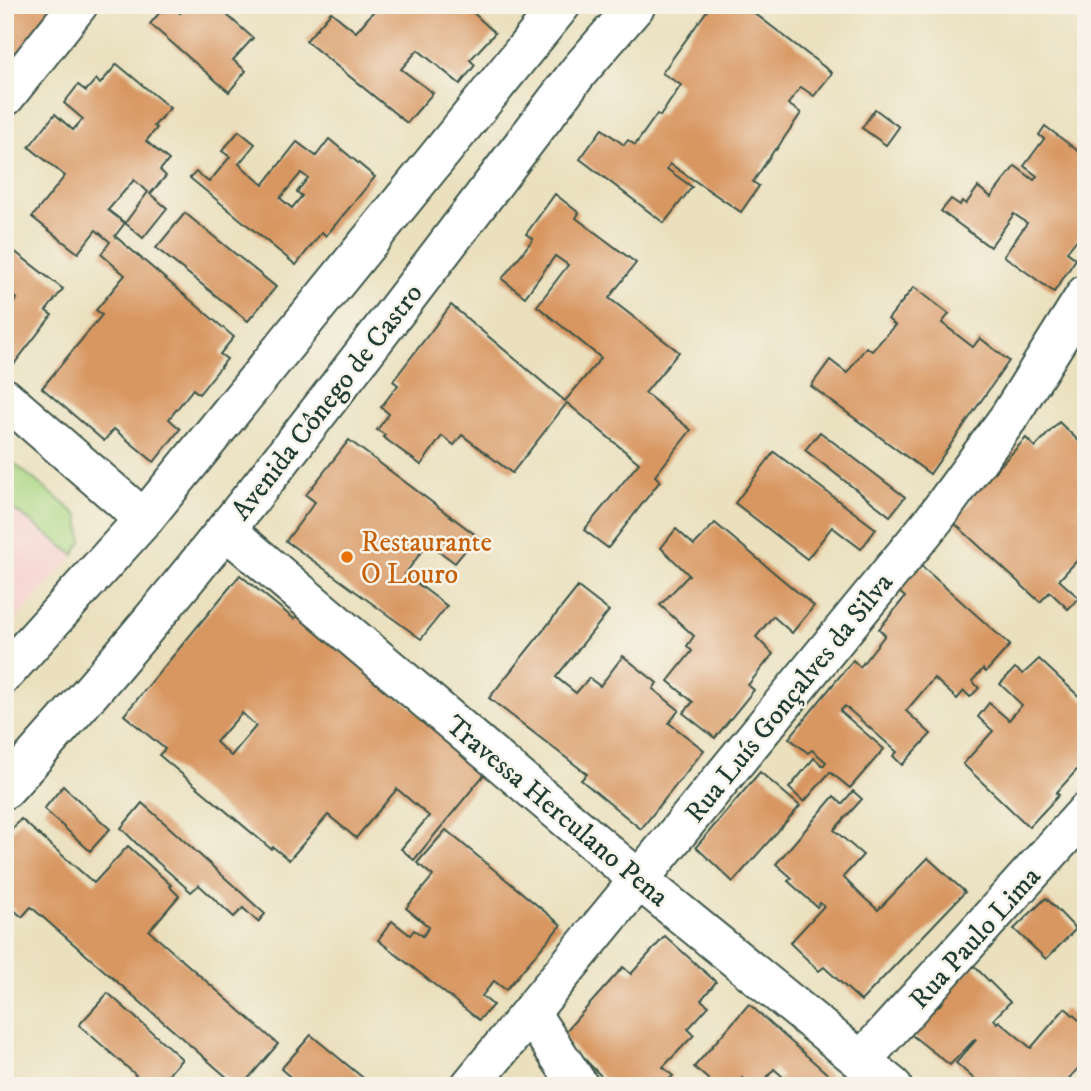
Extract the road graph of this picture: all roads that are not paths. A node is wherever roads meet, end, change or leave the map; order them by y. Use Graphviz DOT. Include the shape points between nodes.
graph roads {
  1 [pos="78,5"];
  2 [pos="561,5"];
  3 [pos="636,5"];
  4 [pos="5,97"];
  5 [pos="1086,294"];
  6 [pos="5,398"];
  7 [pos="144,519"];
  8 [pos="226,530"];
  9 [pos="5,673"];
  10 [pos="5,789"];
  11 [pos="1086,813"];
  12 [pos="638,879"];
  13 [pos="530,1013"];
  14 [pos="862,1061"];
  15 [pos="470,1086"];
  16 [pos="579,1086"];
  17 [pos="892,1086"];
  1 -- 4 [label="street"];
  2 -- 7 [label="street"];
  3 -- 8 [label="street, Avenida Cônego de Castro" via="579,71"];
  5 -- 12 [label="street, Rua Luís Gonçalves da Silva" via="1009,417 935,518"];
  6 -- 7 [label="street"];
  7 -- 9 [label="street"];
  8 -- 10 [label="street, Avenida Cônego de Castro"];
  8 -- 12 [label="street, Travessa Herculano Pena"];
  11 -- 14 [label="street, Rua Paulo Lima"];
  12 -- 13 [label="street, Rua Luís Gonçalves da Silva"];
  12 -- 14 [label="street, Travessa Herculano Pena"];
  13 -- 15 [label="street, Rua Luís Gonçalves da Silva"];
  13 -- 16 [label="street"];
  14 -- 17 [label="street, Travessa Herculano Pena"];
}
